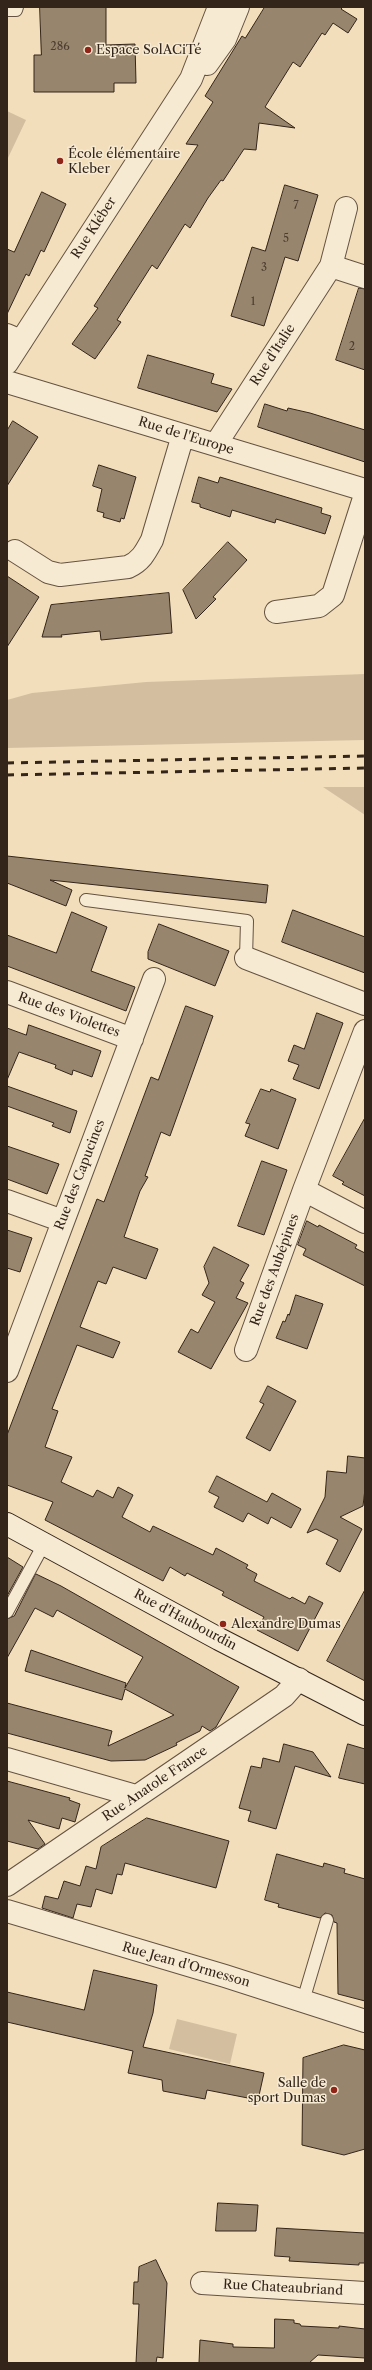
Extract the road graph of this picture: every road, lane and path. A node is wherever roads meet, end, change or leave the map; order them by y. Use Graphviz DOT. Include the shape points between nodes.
graph roads {
  1 [pos="17,7"];
  2 [pos="219,7"];
  3 [pos="238,7"];
  4 [pos="7,10"];
  5 [pos="182,94"];
  6 [pos="346,208"];
  7 [pos="331,266"];
  8 [pos="365,277"];
  9 [pos="14,338"];
  10 [pos="7,363"];
  11 [pos="7,382"];
  12 [pos="183,435"];
  13 [pos="216,444"];
  14 [pos="365,490"];
  15 [pos="365,495"];
  16 [pos="14,551"];
  17 [pos="276,612"];
  18 [pos="86,900"];
  19 [pos="246,958"];
  20 [pos="154,979"];
  21 [pos="7,992"];
  22 [pos="365,1004"];
  23 [pos="365,1031"];
  24 [pos="132,1038"];
  25 [pos="304,1190"];
  26 [pos="7,1201"];
  27 [pos="63,1221"];
  28 [pos="365,1222"];
  29 [pos="246,1350"];
  30 [pos="7,1371"];
  31 [pos="7,1524"];
  32 [pos="44,1544"];
  33 [pos="7,1612"];
  34 [pos="299,1679"];
  35 [pos="363,1709"];
  36 [pos="7,1759"];
  37 [pos="136,1796"];
  38 [pos="7,1885"];
  39 [pos="7,1911"];
  40 [pos="327,1920"];
  41 [pos="303,2001"];
  42 [pos="365,2021"];
  43 [pos="202,2283"];
  44 [pos="365,2293"];
  1 -- 4 [label="lane" via="16,10"];
  2 -- 5 [label="street, Rue Kléber" via="201,59"];
  3 -- 5 [label="street, Rue Kléber" via="224,39 201,73"];
  5 -- 9 [label="street, Rue Kléber"];
  6 -- 7 [label="street, Rue d'Italie"];
  7 -- 8 [label="street"];
  7 -- 13 [label="street, Rue d'Italie"];
  9 -- 10 [label="street, Rue Kléber"];
  11 -- 12 [label="street, Rue de l'Europe"];
  12 -- 13 [label="street, Rue de l'Europe"];
  12 -- 16 [label="street" via="152,540 144,556 137,563 128,567 60,575 48,572"];
  13 -- 14 [label="street, Rue de l'Europe"];
  15 -- 17 [label="street" via="333,595 319,606"];
  18 -- 19 [label="lane" via="247,921"];
  19 -- 22 [label="street"];
  20 -- 24 [label="street, Rue des Capucines"];
  21 -- 24 [label="street, Rue des Violettes"];
  23 -- 25 [label="street, Rue des Aubépines"];
  24 -- 27 [label="street, Rue des Capucines"];
  25 -- 28 [label="street"];
  25 -- 29 [label="street, Rue des Aubépines"];
  26 -- 27 [label="street"];
  27 -- 30 [label="street, Rue des Capucines"];
  31 -- 32 [label="street, Rue d'Haubourdin"];
  32 -- 33 [label="lane"];
  32 -- 34 [label="street, Rue d'Haubourdin" via="219,1639"];
  34 -- 35 [label="street, Rue d'Haubourdin"];
  34 -- 37 [label="street, Rue Anatole France" via="284,1696"];
  36 -- 37 [label="street"];
  37 -- 38 [label="street, Rue Anatole France"];
  39 -- 41 [label="street, Rue Jean d'Ormesson"];
  40 -- 41 [label="lane"];
  41 -- 42 [label="street, Rue Jean d'Ormesson"];
  43 -- 44 [label="street, Rue Chateaubriand"];
}
